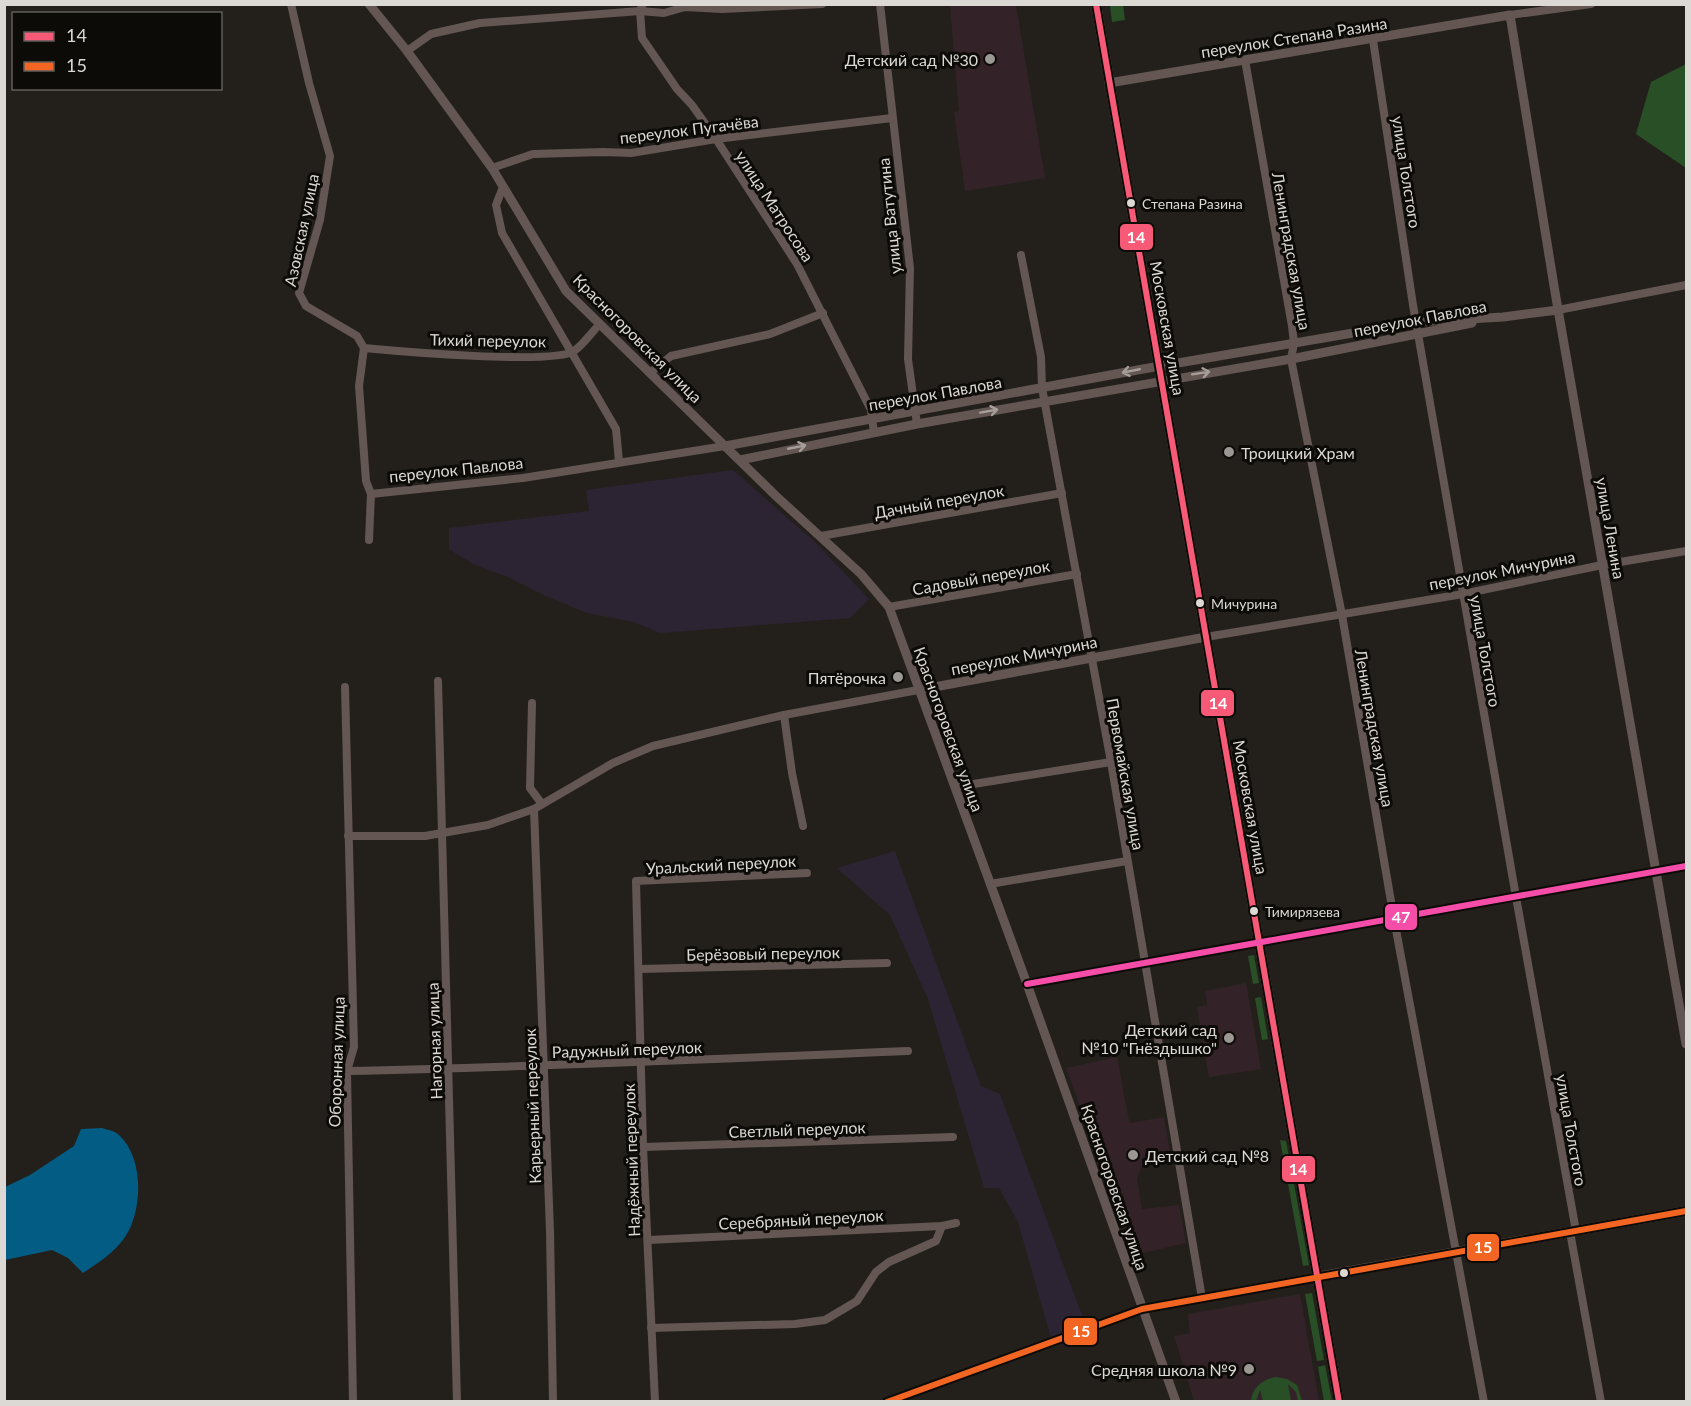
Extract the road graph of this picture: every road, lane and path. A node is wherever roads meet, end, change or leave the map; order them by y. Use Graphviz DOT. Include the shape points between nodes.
graph roads {
  1 [pos="291,4"];
  2 [pos="822,4"];
  3 [pos="880,4"];
  4 [pos="1096,4"];
  5 [pos="1591,4"];
  6 [pos="373,6"];
  7 [pos="641,8"];
  8 [pos="1510,15"];
  9 [pos="1373,40"];
  10 [pos="407,51"];
  11 [pos="1245,60"];
  12 [pos="1108,83"];
  13 [pos="892,118"];
  14 [pos="716,139"];
  15 [pos="492,168"];
  16 [pos="503,188"];
  17 [pos="1021,255"];
  18 [pos="1686,285"];
  19 [pos="1558,310"];
  20 [pos="823,313"];
  21 [pos="1503,317"];
  22 [pos="1417,322"];
  23 [pos="599,325"];
  24 [pos="1419,334"];
  25 [pos="1294,343"];
  26 [pos="364,348"];
  27 [pos="573,353"];
  28 [pos="1291,358"];
  29 [pos="1158,366"];
  30 [pos="650,373"];
  31 [pos="1161,381"];
  32 [pos="1042,388"];
  33 [pos="1046,401"];
  34 [pos="915,412"];
  35 [pos="872,420"];
  36 [pos="917,424"];
  37 [pos="874,433"];
  38 [pos="725,446"];
  39 [pos="740,460"];
  40 [pos="619,462"];
  41 [pos="1062,493"];
  42 [pos="371,494"];
  43 [pos="820,536"];
  44 [pos="369,540"];
  45 [pos="1686,551"];
  46 [pos="1602,565"];
  47 [pos="1077,574"];
  48 [pos="1463,594"];
  49 [pos="889,607"];
  50 [pos="1342,615"];
  51 [pos="1206,637"];
  52 [pos="1091,657"];
  53 [pos="438,681"];
  54 [pos="345,687"];
  55 [pos="918,690"];
  56 [pos="532,704"];
  57 [pos="784,714"];
  58 [pos="1111,762"];
  59 [pos="955,787"];
  60 [pos="542,804"];
  61 [pos="534,809"];
  62 [pos="803,826"];
  63 [pos="442,833"];
  64 [pos="348,836"];
  65 [pos="1127,861"];
  66 [pos="1686,866"];
  67 [pos="1655,871"];
  68 [pos="807,873"];
  69 [pos="636,881"];
  70 [pos="990,884"];
  71 [pos="1516,897"];
  72 [pos="1394,919"];
  73 [pos="1260,943"];
  74 [pos="887,963"];
  75 [pos="1144,963"];
  76 [pos="639,969"];
  77 [pos="1027,984"];
  78 [pos="1686,1044"];
  79 [pos="908,1051"];
  80 [pos="641,1062"];
  81 [pos="544,1066"];
  82 [pos="449,1067"];
  83 [pos="346,1071"];
  84 [pos="953,1137"];
  85 [pos="643,1147"];
  86 [pos="1686,1211"];
  87 [pos="956,1223"];
  88 [pos="942,1226"];
  89 [pos="1573,1232"];
  90 [pos="648,1240"];
  91 [pos="1458,1253"];
  92 [pos="1317,1277"];
  93 [pos="1202,1298"];
  94 [pos="1142,1309"];
  95 [pos="651,1328"];
  96 [pos="353,1401"];
  97 [pos="457,1401"];
  98 [pos="553,1401"];
  99 [pos="655,1401"];
  100 [pos="887,1401"];
  101 [pos="1176,1401"];
  102 [pos="1340,1401"];
  103 [pos="1484,1401"];
  104 [pos="1601,1401"];
  1 -- 26 [label="street, Азовская улица" via="330,156 320,220 299,293 306,306 357,336"];
  2 -- 7 [label="street" via="685,7 664,12"];
  3 -- 13 [label="street, улица Ватутина"];
  4 -- 12 [label="main road, Московская улица"];
  5 -- 8 [label="street, переулок Степана Разина"];
  6 -- 10 [label="street, Красногоровская улица"];
  7 -- 10 [label="street" via="480,23 430,34"];
  7 -- 14 [label="street, улица Матросова" via="642,38"];
  8 -- 9 [label="street, переулок Степана Разина"];
  8 -- 19 [label="street, улица Ленина"];
  9 -- 11 [label="street, переулок Степана Разина"];
  9 -- 22 [label="street, улица Толстого"];
  10 -- 15 [label="street, Красногоровская улица"];
  11 -- 12 [label="street, переулок Степана Разина"];
  11 -- 25 [label="street, Ленинградская улица"];
  12 -- 29 [label="main road, Московская улица"];
  13 -- 14 [label="street, переулок Пугачёва"];
  13 -- 34 [label="street, улица Ватутина" via="910,268 908,358"];
  14 -- 15 [label="street, переулок Пугачёва" via="632,153 533,154"];
  14 -- 20 [label="street, улица Матросова" via="798,264"];
  15 -- 16 [label="street, Красногоровская улица"];
  16 -- 23 [label="street, Красногоровская улица" via="566,291"];
  16 -- 27 [label="street" via="496,205 502,233"];
  17 -- 32 [label="street, Первомайская улица" via="1041,357"];
  18 -- 19 [label="street, переулок Павлова"];
  19 -- 21 [label="street, переулок Павлова"];
  19 -- 46 [label="street, улица Ленина"];
  20 -- 30 [label="street" via="770,334 671,356"];
  20 -- 35 [label="street, улица Матросова" via="871,410"];
  21 -- 22 [label="street, переулок Павлова"];
  21 -- 24 [label="street, переулок Павлова"];
  22 -- 24 [label="street, улица Толстого"];
  22 -- 25 [label="street, переулок Павлова"];
  23 -- 27 [label="street"];
  23 -- 30 [label="street, Красногоровская улица"];
  24 -- 28 [label="street, переулок Павлова"];
  24 -- 48 [label="street, улица Толстого"];
  25 -- 28 [label="street, Ленинградская улица"];
  25 -- 29 [label="street, переулок Павлова"];
  26 -- 27 [label="street, Тихий переулок" via="537,357"];
  26 -- 42 [label="street" via="359,386 361,437"];
  27 -- 40 [label="street" via="616,429"];
  31 -- 28 [label="street, переулок Павлова, one-way"];
  28 -- 50 [label="street, Ленинградская улица"];
  29 -- 31 [label="main road, Московская улица"];
  29 -- 32 [label="street, переулок Павлова, one-way"];
  30 -- 38 [label="street, Красногоровская улица"];
  31 -- 33 [label="street, переулок Павлова"];
  31 -- 51 [label="main road, Московская улица"];
  32 -- 33 [label="street, Первомайская улица"];
  32 -- 34 [label="street, переулок Павлова"];
  36 -- 33 [label="street, переулок Павлова, one-way"];
  33 -- 41 [label="street, Первомайская улица"];
  34 -- 35 [label="street, переулок Павлова"];
  34 -- 36 [label="street, улица Ватутина"];
  35 -- 37 [label="street, улица Матросова"];
  35 -- 38 [label="street, переулок Павлова"];
  36 -- 37 [label="street, переулок Павлова"];
  39 -- 37 [label="street, переулок Павлова, one-way"];
  38 -- 39 [label="street, Красногоровская улица"];
  38 -- 40 [label="street, переулок Павлова"];
  39 -- 43 [label="street, Красногоровская улица"];
  40 -- 42 [label="street, переулок Павлова" via="523,478"];
  41 -- 43 [label="street, Дачный переулок"];
  41 -- 47 [label="street, Первомайская улица"];
  42 -- 44 [label="street"];
  43 -- 49 [label="street, Красногоровская улица"];
  45 -- 46 [label="street, переулок Мичурина"];
  46 -- 48 [label="street, переулок Мичурина"];
  46 -- 67 [label="street, улица Ленина"];
  47 -- 49 [label="street, Садовый переулок"];
  47 -- 52 [label="street, Первомайская улица"];
  48 -- 50 [label="street, переулок Мичурина"];
  48 -- 71 [label="street, улица Толстого"];
  49 -- 55 [label="street, Красногоровская улица"];
  50 -- 51 [label="street, переулок Мичурина"];
  50 -- 72 [label="street, Ленинградская улица"];
  51 -- 52 [label="street, переулок Мичурина"];
  51 -- 73 [label="main road, Московская улица"];
  52 -- 55 [label="street, переулок Мичурина"];
  52 -- 58 [label="street, Первомайская улица"];
  53 -- 63 [label="street, Нагорная улица"];
  54 -- 64 [label="street, Оборонная улица"];
  55 -- 57 [label="street, переулок Мичурина"];
  55 -- 59 [label="street, Красногоровская улица"];
  56 -- 60 [label="street" via="530,788"];
  57 -- 60 [label="street, переулок Мичурина" via="653,746 613,763"];
  57 -- 62 [label="street"];
  58 -- 59 [label="street"];
  58 -- 65 [label="street, Первомайская улица"];
  59 -- 70 [label="street, Красногоровская улица"];
  60 -- 61 [label="street, переулок Мичурина"];
  61 -- 63 [label="street, переулок Мичурина" via="488,825"];
  61 -- 81 [label="street, Карьерный переулок"];
  63 -- 64 [label="street, переулок Мичурина"];
  63 -- 82 [label="street, Нагорная улица"];
  64 -- 83 [label="street, Оборонная улица" via="354,1047"];
  65 -- 70 [label="street"];
  65 -- 75 [label="street, Первомайская улица"];
  66 -- 67 [label="street"];
  67 -- 71 [label="street"];
  67 -- 78 [label="street, улица Ленина"];
  68 -- 69 [label="street, Уральский переулок"];
  69 -- 76 [label="street, Надёжный переулок"];
  70 -- 77 [label="street, Красногоровская улица"];
  71 -- 72 [label="street"];
  71 -- 89 [label="street, улица Толстого"];
  72 -- 73 [label="street"];
  72 -- 91 [label="street, Ленинградская улица"];
  73 -- 75 [label="street"];
  73 -- 92 [label="main road, Московская улица"];
  74 -- 76 [label="street, Берёзовый переулок"];
  75 -- 77 [label="street"];
  75 -- 93 [label="street, Первомайская улица"];
  76 -- 80 [label="street, Надёжный переулок"];
  77 -- 94 [label="street, Красногоровская улица"];
  79 -- 80 [label="street, Радужный переулок"];
  80 -- 81 [label="street, Радужный переулок"];
  80 -- 85 [label="street, Надёжный переулок"];
  81 -- 82 [label="street, Радужный переулок"];
  81 -- 98 [label="street, Карьерный переулок"];
  82 -- 83 [label="street, Радужный переулок"];
  82 -- 97 [label="street, Нагорная улица"];
  83 -- 96 [label="street, Оборонная улица"];
  84 -- 85 [label="street, Светлый переулок"];
  85 -- 90 [label="street, Надёжный переулок"];
  86 -- 89 [label="main road"];
  87 -- 88 [label="street, Серебряный переулок"];
  88 -- 90 [label="street, Серебряный переулок"];
  88 -- 95 [label="street" via="936,1241 888,1262 876,1272 857,1301 825,1320"];
  89 -- 91 [label="main road"];
  89 -- 104 [label="street, улица Толстого"];
  90 -- 95 [label="street, Надёжный переулок"];
  91 -- 92 [label="main road"];
  91 -- 103 [label="street, Ленинградская улица"];
  92 -- 93 [label="street"];
  92 -- 102 [label="main road, Московская улица"];
  93 -- 94 [label="street"];
  94 -- 100 [label="street"];
  94 -- 101 [label="street, Красногоровская улица"];
  95 -- 99 [label="street, Надёжный переулок"];
}
